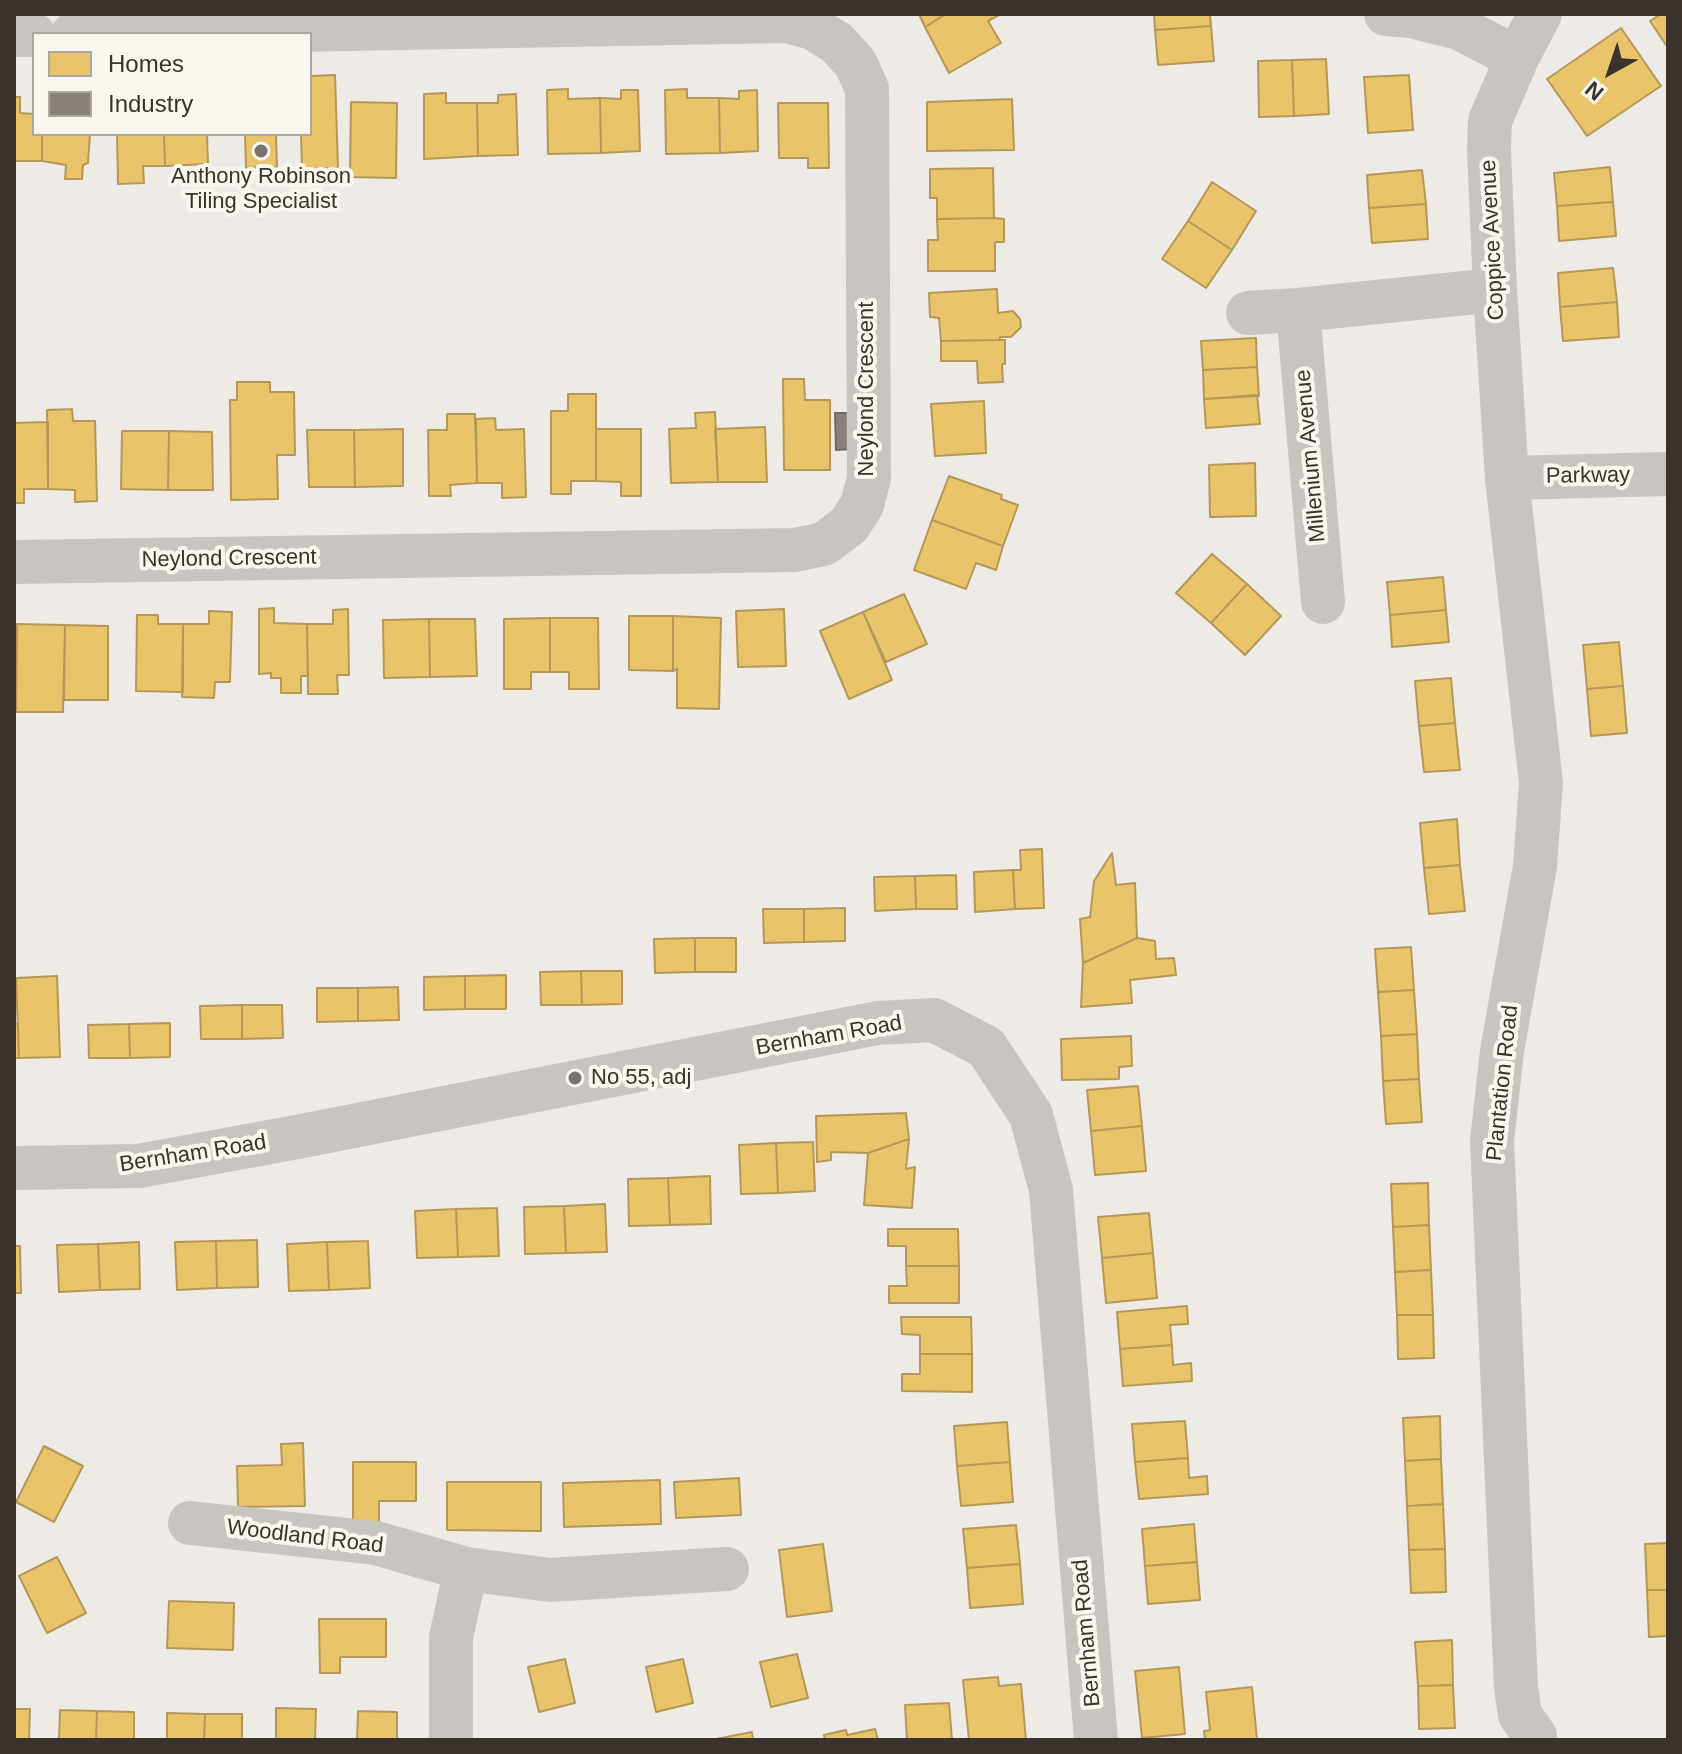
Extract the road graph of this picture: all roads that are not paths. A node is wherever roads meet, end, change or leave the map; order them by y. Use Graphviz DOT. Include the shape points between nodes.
graph roads {
  1 [pos="1386,14"];
  2 [pos="1540,14"];
  3 [pos="262,23"];
  4 [pos="107,32"];
  5 [pos="1517,58"];
  6 [pos="1495,290"];
  7 [pos="1298,310"];
  8 [pos="1248,313"];
  9 [pos="1668,474"];
  10 [pos="1507,478"];
  11 [pos="14,562"];
  12 [pos="1323,602"];
  13 [pos="14,1168"];
  14 [pos="190,1523"];
  15 [pos="466,1569"];
  16 [pos="727,1569"];
  17 [pos="1536,1739"];
  18 [pos="451,1740"];
  19 [pos="1096,1740"];
  1 -- 5 [label="street" via="1459,28"];
  2 -- 5 [label="street, Coppice Avenue"];
  3 -- 4 [label="street, Neylond Crescent"];
  3 -- 11 [label="street, Neylond Crescent" via="786,21 813,28 837,43 856,64 867,89 869,478 862,505 849,525 824,544 795,550"];
  5 -- 6 [label="street, Coppice Avenue" via="1490,121"];
  6 -- 7 [label="street"];
  6 -- 10 [label="street, Coppice Avenue"];
  7 -- 8 [label="street"];
  7 -- 12 [label="street, Millenium Avenue"];
  9 -- 10 [label="street, Parkway"];
  10 -- 17 [label="street, Plantation Road" via="1541,783 1535,866 1502,1051 1492,1141 1516,1687 1520,1715"];
  13 -- 19 [label="street, Bernham Road" via="139,1166 878,1023 934,1020 986,1047 1031,1115 1051,1190"];
  14 -- 15 [label="street, Woodland Road" via="376,1543"];
  15 -- 16 [label="street, Woodland Road" via="550,1580"];
  15 -- 18 [label="street" via="451,1637"];
}
